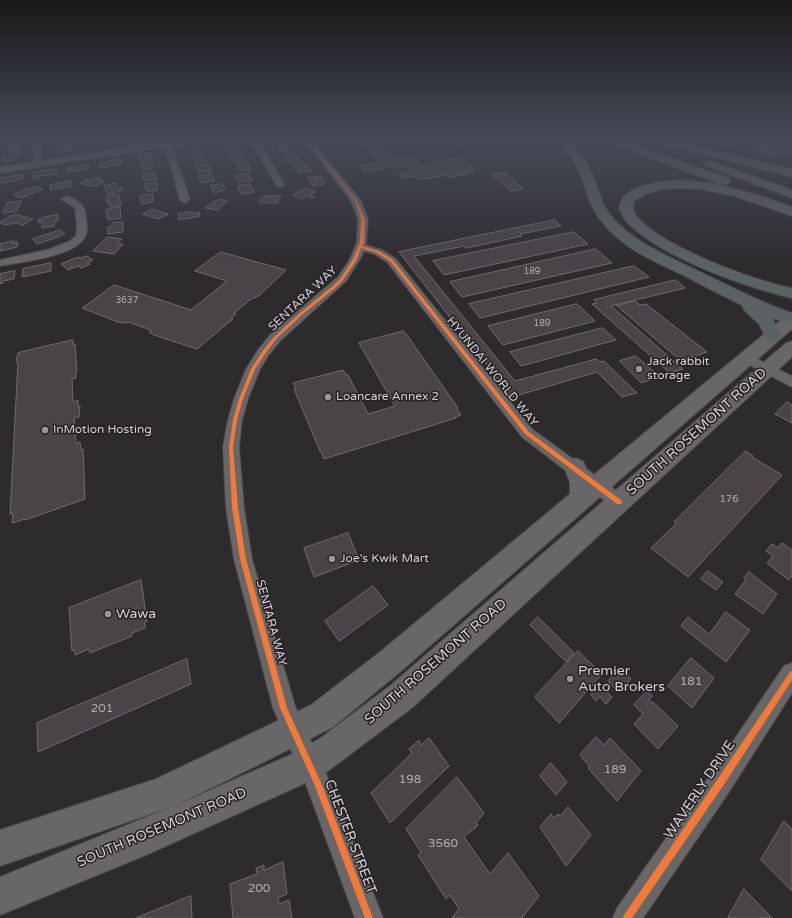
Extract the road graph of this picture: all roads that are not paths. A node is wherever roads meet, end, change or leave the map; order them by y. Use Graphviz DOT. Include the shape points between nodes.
graph roads {
  1 [pos="179,182"];
  2 [pos="341,182"];
  3 [pos="588,182"];
  4 [pos="726,182"];
  5 [pos="758,182"];
  6 [pos="792,194"];
  7 [pos="66,199"];
  8 [pos="185,200"];
  9 [pos="792,206"];
  10 [pos="792,212"];
  11 [pos="360,247"];
  12 [pos="0,263"];
  13 [pos="792,293"];
  14 [pos="740,298"];
  15 [pos="792,319"];
  16 [pos="773,336"];
  17 [pos="792,347"];
  18 [pos="747,358"];
  19 [pos="767,369"];
  20 [pos="792,382"];
  21 [pos="574,467"];
  22 [pos="600,494"];
  23 [pos="792,674"];
  24 [pos="294,731"];
  25 [pos="309,764"];
  26 [pos="0,848"];
  27 [pos="0,896"];
  28 [pos="370,918"];
  29 [pos="627,918"];
  1 -- 8 [label="street"];
  2 -- 11 [label="street, SENTARA WAY" via="360,209 363,219 364,231"];
  3 -- 14 [label="highway" via="597,206 615,229 644,248"];
  4 -- 9 [label="highway"];
  5 -- 6 [label="highway"];
  7 -- 12 [label="street" via="76,203 81,209 82,233 76,241 56,250"];
  10 -- 13 [label="highway" via="731,191 682,185 660,186 640,191 631,197 626,208 637,226 673,248 747,281"];
  11 -- 21 [label="street, HYUNDAI WORLD WAY" via="378,252 391,260 527,433"];
  11 -- 24 [label="street, SENTARA WAY" via="342,279 286,326 263,353 241,399 235,420 232,447 238,533 282,701"];
  14 -- 15 [label="highway"];
  14 -- 16 [label="highway" via="761,315"];
  15 -- 16 [label="main road, SOUTH ROSEMONT ROAD"];
  16 -- 18 [label="main road, SOUTH ROSEMONT ROAD"];
  17 -- 19 [label="main road, SOUTH ROSEMONT ROAD"];
  18 -- 19 [label="street"];
  18 -- 22 [label="main road, SOUTH ROSEMONT ROAD"];
  19 -- 20 [label="street"];
  19 -- 22 [label="main road, SOUTH ROSEMONT ROAD"];
  21 -- 22 [label="main road" via="581,483"];
  22 -- 24 [label="main road, SOUTH ROSEMONT ROAD" via="322,716"];
  22 -- 25 [label="main road, SOUTH ROSEMONT ROAD" via="402,696"];
  23 -- 29 [label="street, WAVERLY DRIVE"];
  24 -- 25 [label="street, SENTARA WAY"];
  24 -- 26 [label="main road, SOUTH ROSEMONT ROAD" via="160,795"];
  25 -- 27 [label="main road, SOUTH ROSEMONT ROAD" via="133,842"];
  25 -- 28 [label="street, CHESTER STREET"];
}
